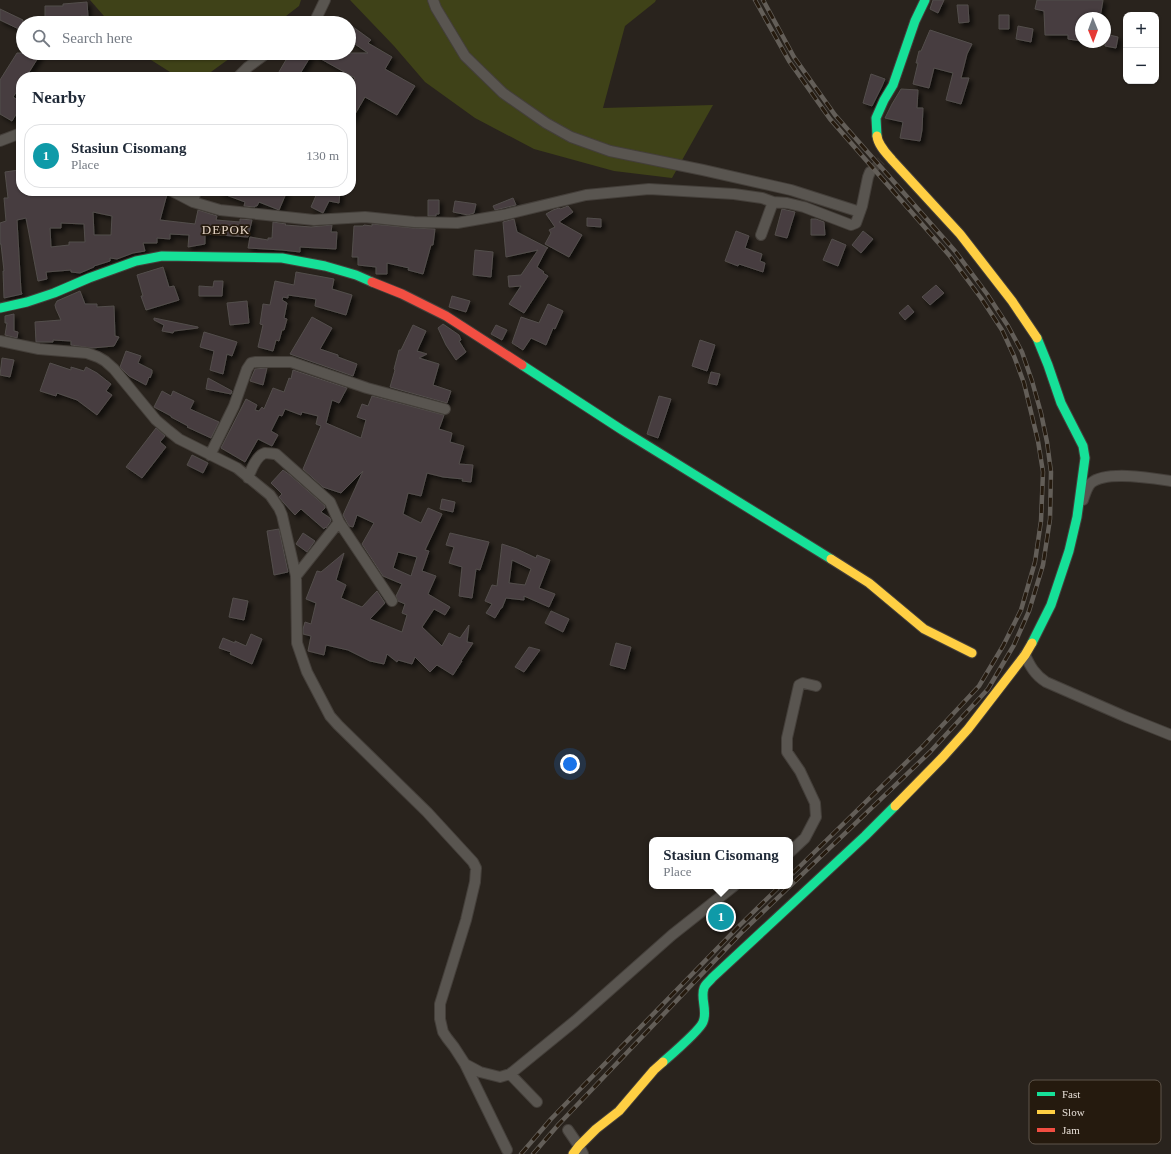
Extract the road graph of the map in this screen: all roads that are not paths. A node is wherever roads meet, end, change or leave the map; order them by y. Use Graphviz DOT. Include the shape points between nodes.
graph roads {
  1 [pos="325,0"];
  2 [pos="433,0"];
  3 [pos="925,0"];
  4 [pos="317,16"];
  5 [pos="258,60"];
  6 [pos="243,72"];
  7 [pos="16,135"];
  8 [pos="0,141"];
  9 [pos="870,172"];
  10 [pos="182,196"];
  11 [pos="195,196"];
  12 [pos="193,202"];
  13 [pos="773,202"];
  14 [pos="860,212"];
  15 [pos="761,236"];
  16 [pos="3,308"];
  17 [pos="0,316"];
  18 [pos="0,341"];
  19 [pos="445,409"];
  20 [pos="210,455"];
  21 [pos="248,478"];
  22 [pos="1171,481"];
  23 [pos="1077,517"];
  24 [pos="338,522"];
  25 [pos="296,576"];
  26 [pos="392,601"];
  27 [pos="972,653"];
  28 [pos="1025,654"];
  29 [pos="816,686"];
  30 [pos="1171,735"];
  31 [pos="793,849"];
  32 [pos="730,889"];
  33 [pos="465,1064"];
  34 [pos="510,1074"];
  35 [pos="537,1102"];
  36 [pos="568,1130"];
  37 [pos="507,1150"];
  38 [pos="581,1152"];
  1 -- 4 [label="street"];
  2 -- 14 [label="street" via="465,56 503,93 546,124 571,137 610,151 791,190"];
  3 -- 23 [label="street" via="893,85 876,118 877,139 885,159 960,234 1012,301 1038,340 1085,458"];
  5 -- 6 [label="street"];
  7 -- 8 [label="street"];
  9 -- 14 [label="street"];
  10 -- 12 [label="street"];
  11 -- 12 [label="street"];
  12 -- 13 [label="street" via="220,210 314,220 365,217 457,223 586,195 649,189 734,194"];
  13 -- 14 [label="street" via="804,207 851,224 856,224"];
  13 -- 15 [label="street"];
  16 -- 17 [label="street"];
  16 -- 27 [label="street" via="54,293 136,261 162,256 282,258 356,275 446,316 622,430 856,574 924,629"];
  18 -- 20 [label="street" via="39,349 87,353 98,357 114,369 156,420 179,439"];
  19 -- 20 [label="street" via="366,388 291,362 256,362 251,363 247,369 234,406"];
  20 -- 21 [label="street" via="237,468"];
  21 -- 24 [label="street" via="253,465 263,454 276,454 330,502"];
  21 -- 25 [label="street" via="270,495 279,508"];
  22 -- 23 [label="street" via="1119,476 1097,479 1090,484 1084,495"];
  23 -- 28 [label="street" via="1051,605"];
  24 -- 25 [label="street"];
  24 -- 26 [label="street"];
  25 -- 33 [label="street" via="297,643 307,672 330,716 427,812 476,868 466,920 440,1010 443,1032"];
  28 -- 30 [label="street" via="1031,668 1046,682"];
  28 -- 38 [label="street" via="968,729 942,758 837,862 712,978 704,987 703,1023 654,1070 619,1111 596,1129"];
  29 -- 31 [label="street" via="803,683 799,685 787,738 787,752 800,771 815,803 816,817 805,838"];
  32 -- 34 [label="street" via="672,935 575,1021"];
  33 -- 34 [label="street" via="480,1072 500,1077"];
  33 -- 37 [label="street"];
  34 -- 35 [label="street"];
  36 -- 38 [label="street"];
}
